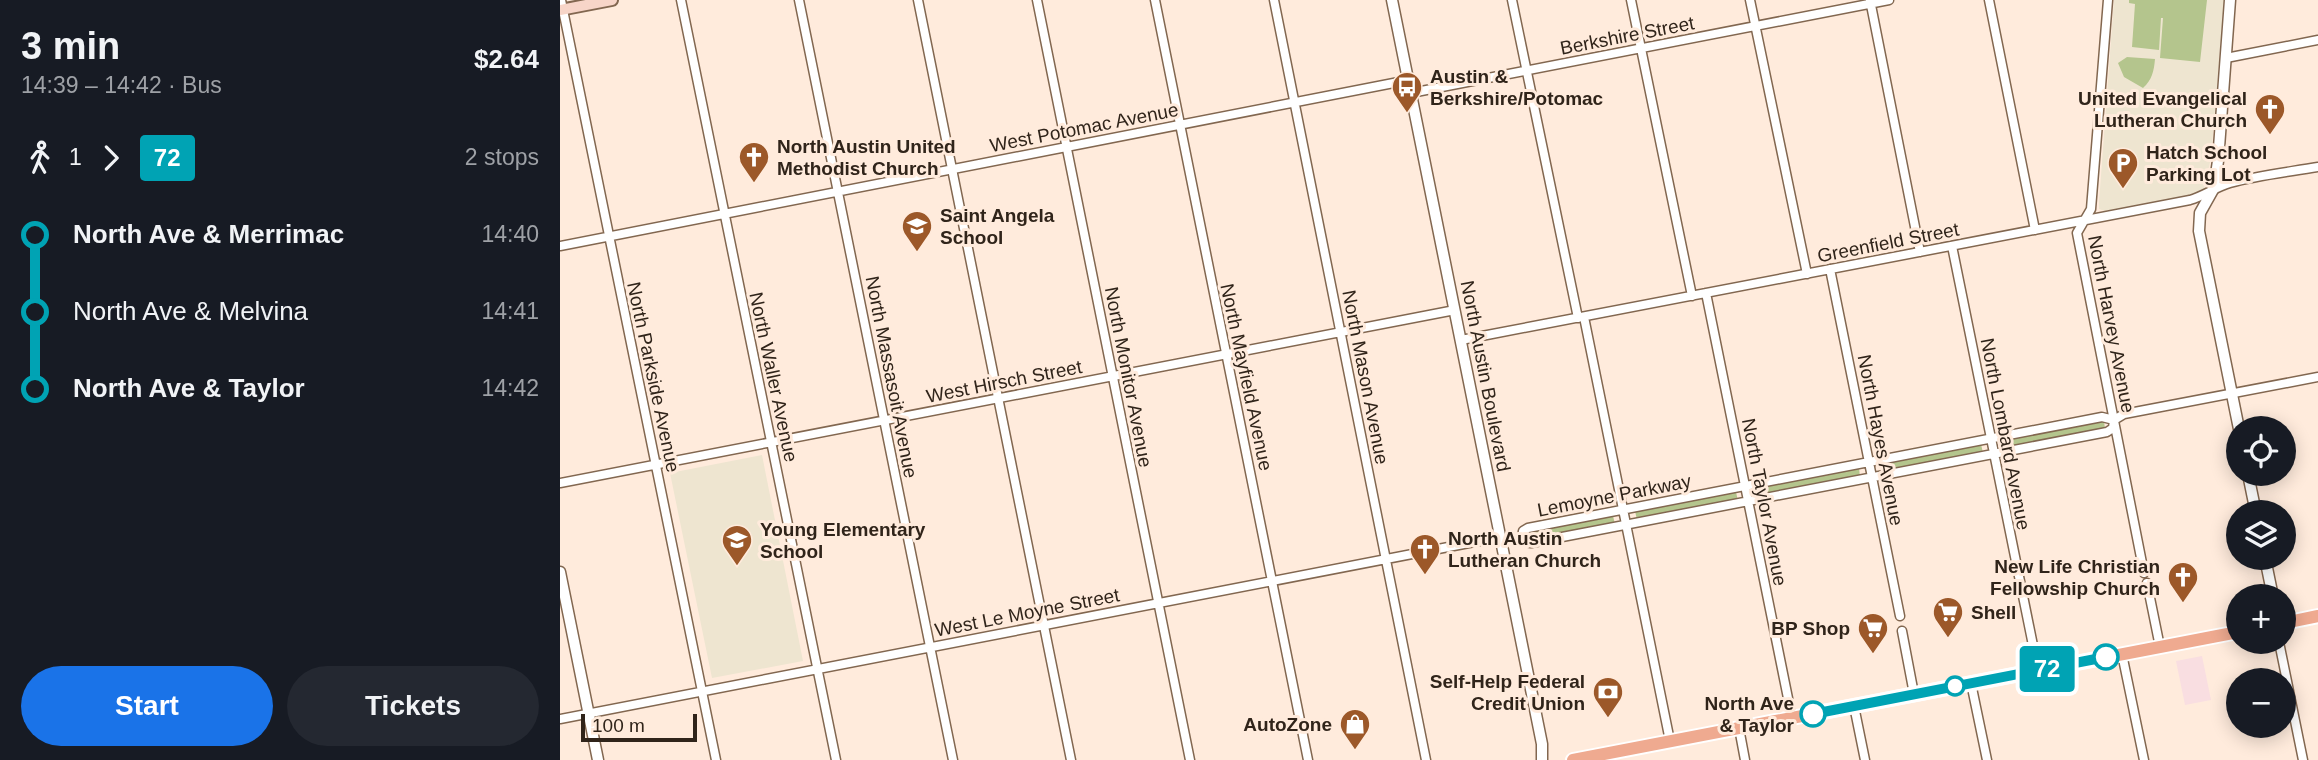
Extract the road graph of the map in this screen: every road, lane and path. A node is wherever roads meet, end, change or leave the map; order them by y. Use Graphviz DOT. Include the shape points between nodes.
graph roads {
  1 [pos="612,0"];
  2 [pos="681,0"];
  3 [pos="799,0"];
  4 [pos="918,0"];
  5 [pos="1037,0"];
  6 [pos="1155,0"];
  7 [pos="1274,0"];
  8 [pos="1392,0"];
  9 [pos="1512,0"];
  10 [pos="1631,0"];
  11 [pos="1750,0"];
  12 [pos="1889,0"];
  13 [pos="1989,0"];
  14 [pos="2108,0"];
  15 [pos="2230,0"];
  16 [pos="1870,2"];
  17 [pos="561,7"];
  18 [pos="1756,26"];
  19 [pos="2318,40"];
  20 [pos="1641,48"];
  21 [pos="2226,58"];
  22 [pos="1526,71"];
  23 [pos="1409,80"];
  24 [pos="1411,93"];
  25 [pos="1295,102"];
  26 [pos="1180,125"];
  27 [pos="1066,147"];
  28 [pos="2318,167"];
  29 [pos="952,169"];
  30 [pos="2214,188"];
  31 [pos="838,191"];
  32 [pos="724,214"];
  33 [pos="2082,220"];
  34 [pos="2035,230"];
  35 [pos="609,236"];
  36 [pos="560,246"];
  37 [pos="1952,246"];
  38 [pos="1920,252"];
  39 [pos="1830,269"];
  40 [pos="1807,274"];
  41 [pos="1706,293"];
  42 [pos="1692,296"];
  43 [pos="1455,310"];
  44 [pos="1581,317"];
  45 [pos="1341,332"];
  46 [pos="1461,341"];
  47 [pos="1227,354"];
  48 [pos="1113,376"];
  49 [pos="2318,377"];
  50 [pos="2232,393"];
  51 [pos="998,398"];
  52 [pos="2236,416"];
  53 [pos="885,420"];
  54 [pos="2114,420"];
  55 [pos="1991,438"];
  56 [pos="771,442"];
  57 [pos="1994,453"];
  58 [pos="1869,462"];
  59 [pos="656,464"];
  60 [pos="1872,476"];
  61 [pos="560,483"];
  62 [pos="1745,486"];
  63 [pos="1748,501"];
  64 [pos="1623,510"];
  65 [pos="1626,524"];
  66 [pos="1500,537"];
  67 [pos="1386,559"];
  68 [pos="560,572"];
  69 [pos="2144,573"];
  70 [pos="1273,581"];
  71 [pos="2147,583"];
  72 [pos="1159,603"];
  73 [pos="1900,616"];
  74 [pos="2318,616"];
  75 [pos="2296,621"];
  76 [pos="1044,625"];
  77 [pos="1902,631"];
  78 [pos="2226,634"];
  79 [pos="931,647"];
  80 [pos="2160,647"];
  81 [pos="2122,654"];
  82 [pos="2281,654"];
  83 [pos="817,669"];
  84 [pos="2038,670"];
  85 [pos="1971,683"];
  86 [pos="702,691"];
  87 [pos="1914,694"];
  88 [pos="1854,706"];
  89 [pos="589,713"];
  90 [pos="1793,718"];
  91 [pos="560,719"];
  92 [pos="1739,728"];
  93 [pos="1670,741"];
  94 [pos="1625,755"];
  95 [pos="598,760"];
  96 [pos="716,760"];
  97 [pos="836,760"];
  98 [pos="953,760"];
  99 [pos="1071,760"];
  100 [pos="1190,760"];
  101 [pos="1308,760"];
  102 [pos="1426,760"];
  103 [pos="1542,760"];
  104 [pos="1573,760"];
  105 [pos="1745,760"];
  106 [pos="1865,760"];
  107 [pos="1987,760"];
  108 [pos="2144,760"];
  109 [pos="2303,760"];
  1 -- 17 [label="main road"];
  2 -- 32 [label="street, North Waller Avenue"];
  3 -- 31 [label="street, North Massasoit Avenue"];
  4 -- 29 [label="street"];
  5 -- 27 [label="street, North Monitor Avenue"];
  6 -- 26 [label="street, North Mayfield Avenue"];
  7 -- 25 [label="street, North Mason Avenue"];
  8 -- 23 [label="street, North Austin Boulevard"];
  9 -- 22 [label="street"];
  10 -- 20 [label="street"];
  11 -- 18 [label="street"];
  12 -- 16 [label="street, Berkshire Street"];
  13 -- 34 [label="street"];
  14 -- 33 [label="street, North Harvey Avenue" via="2091,209"];
  15 -- 21 [label="street"];
  16 -- 18 [label="street, Berkshire Street"];
  16 -- 38 [label="street"];
  17 -- 35 [label="street, North Parkside Avenue"];
  18 -- 20 [label="street, Berkshire Street"];
  18 -- 40 [label="street"];
  19 -- 21 [label="street"];
  20 -- 22 [label="street, Berkshire Street"];
  20 -- 42 [label="street"];
  21 -- 30 [label="street"];
  22 -- 24 [label="street, Berkshire Street"];
  22 -- 44 [label="street"];
  23 -- 24 [label="street, North Austin Boulevard"];
  23 -- 25 [label="street, West Potomac Avenue"];
  24 -- 43 [label="street, North Austin Boulevard"];
  25 -- 26 [label="street, West Potomac Avenue"];
  25 -- 45 [label="street, North Mason Avenue"];
  26 -- 27 [label="street, West Potomac Avenue"];
  26 -- 47 [label="street, North Mayfield Avenue"];
  27 -- 29 [label="street, West Potomac Avenue"];
  27 -- 48 [label="street, North Monitor Avenue"];
  28 -- 30 [label="street, Greenfield Street"];
  29 -- 31 [label="street, West Potomac Avenue"];
  29 -- 51 [label="street"];
  30 -- 33 [label="street, Greenfield Street" via="2190,200"];
  30 -- 50 [label="street" via="2200,213 2199,231"];
  31 -- 32 [label="street, West Potomac Avenue"];
  31 -- 53 [label="street, North Massasoit Avenue"];
  32 -- 35 [label="street, West Potomac Avenue"];
  32 -- 56 [label="street, North Waller Avenue"];
  33 -- 34 [label="street, Greenfield Street"];
  33 -- 54 [label="street, North Harvey Avenue" via="2077,233"];
  34 -- 37 [label="street, Greenfield Street"];
  35 -- 36 [label="street, West Potomac Avenue"];
  35 -- 59 [label="street, North Parkside Avenue"];
  37 -- 38 [label="street, Greenfield Street"];
  37 -- 55 [label="street, North Lombard Avenue"];
  38 -- 39 [label="street, Greenfield Street"];
  39 -- 40 [label="street, Greenfield Street"];
  39 -- 58 [label="street, North Hayes Avenue"];
  40 -- 41 [label="street, Greenfield Street"];
  41 -- 42 [label="street, Greenfield Street"];
  41 -- 62 [label="street, North Taylor Avenue"];
  42 -- 44 [label="street, Greenfield Street"];
  43 -- 45 [label="street, West Hirsch Street"];
  43 -- 46 [label="street, North Austin Boulevard"];
  44 -- 46 [label="street, Greenfield Street"];
  44 -- 64 [label="street"];
  45 -- 47 [label="street, West Hirsch Street"];
  45 -- 67 [label="street, North Mason Avenue"];
  46 -- 66 [label="street, North Austin Boulevard"];
  47 -- 48 [label="street, West Hirsch Street"];
  47 -- 70 [label="street, North Mayfield Avenue"];
  48 -- 51 [label="street, West Hirsch Street"];
  48 -- 72 [label="street, North Monitor Avenue"];
  49 -- 50 [label="street, Lemoyne Parkway"];
  50 -- 52 [label="street"];
  50 -- 54 [label="street, Lemoyne Parkway"];
  51 -- 53 [label="street, West Hirsch Street"];
  51 -- 76 [label="street"];
  53 -- 56 [label="street, West Hirsch Street"];
  53 -- 79 [label="street, North Massasoit Avenue"];
  54 -- 55 [label="street, Lemoyne Parkway" via="2102,417"];
  54 -- 57 [label="street, Lemoyne Parkway" via="2107,432"];
  54 -- 69 [label="street, North Harvey Avenue"];
  55 -- 57 [label="street, North Lombard Avenue"];
  55 -- 58 [label="street, Lemoyne Parkway"];
  56 -- 59 [label="street, West Hirsch Street"];
  56 -- 83 [label="street, North Waller Avenue"];
  57 -- 60 [label="street, Lemoyne Parkway"];
  57 -- 84 [label="street, North Lombard Avenue"];
  58 -- 60 [label="street, North Hayes Avenue"];
  58 -- 62 [label="street, Lemoyne Parkway"];
  59 -- 61 [label="street, West Hirsch Street"];
  59 -- 86 [label="street, North Parkside Avenue"];
  60 -- 63 [label="street, Lemoyne Parkway"];
  60 -- 73 [label="street, North Hayes Avenue"];
  62 -- 63 [label="street, North Taylor Avenue"];
  62 -- 64 [label="street, Lemoyne Parkway"];
  63 -- 65 [label="street, Lemoyne Parkway"];
  63 -- 90 [label="street, North Taylor Avenue"];
  64 -- 65 [label="street"];
  64 -- 65 [label="street, Lemoyne Parkway" via="1528,528 1522,538 1531,543"];
  65 -- 93 [label="street"];
  66 -- 67 [label="street, West Le Moyne Street"];
  66 -- 103 [label="street, North Austin Boulevard"];
  67 -- 70 [label="street, West Le Moyne Street"];
  67 -- 102 [label="street, North Mason Avenue"];
  68 -- 89 [label="street"];
  70 -- 72 [label="street, West Le Moyne Street"];
  70 -- 101 [label="street, North Mayfield Avenue"];
  71 -- 80 [label="street"];
  72 -- 76 [label="street, West Le Moyne Street"];
  72 -- 100 [label="street, North Monitor Avenue"];
  74 -- 75 [label="main road"];
  76 -- 79 [label="street, West Le Moyne Street"];
  76 -- 99 [label="street"];
  77 -- 87 [label="street"];
  78 -- 80 [label="main road"];
  79 -- 83 [label="street, West Le Moyne Street"];
  79 -- 98 [label="street, North Massasoit Avenue"];
  80 -- 81 [label="main road"];
  81 -- 84 [label="main road"];
  81 -- 108 [label="street"];
  82 -- 109 [label="street"];
  83 -- 86 [label="street, West Le Moyne Street"];
  83 -- 97 [label="street, North Waller Avenue"];
  84 -- 85 [label="main road"];
  85 -- 87 [label="main road"];
  85 -- 107 [label="street"];
  86 -- 89 [label="street, West Le Moyne Street"];
  86 -- 96 [label="street, North Parkside Avenue"];
  87 -- 88 [label="main road"];
  88 -- 90 [label="main road"];
  88 -- 106 [label="street"];
  89 -- 91 [label="street, West Le Moyne Street"];
  89 -- 95 [label="street"];
  90 -- 92 [label="main road"];
  92 -- 93 [label="main road"];
  92 -- 105 [label="street"];
  93 -- 94 [label="main road"];
  94 -- 104 [label="main road"];
}
